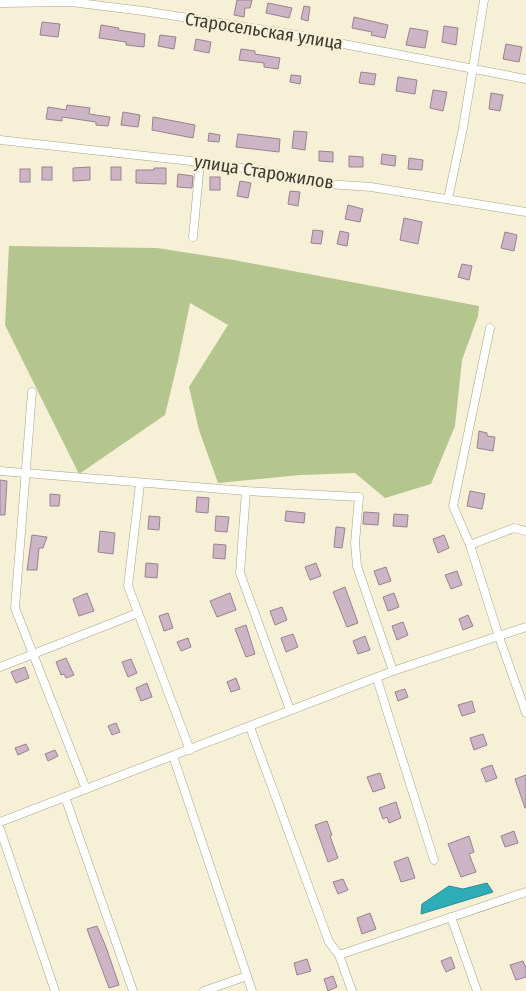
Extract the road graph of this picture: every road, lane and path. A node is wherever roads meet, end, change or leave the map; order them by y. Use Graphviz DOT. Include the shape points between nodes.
graph roads {
  1 [pos="484,0"];
  2 [pos="0,3"];
  3 [pos="472,69"];
  4 [pos="526,79"];
  5 [pos="0,140"];
  6 [pos="200,162"];
  7 [pos="448,199"];
  8 [pos="526,212"];
  9 [pos="194,237"];
  10 [pos="490,328"];
  11 [pos="32,392"];
  12 [pos="0,471"];
  13 [pos="25,474"];
  14 [pos="140,484"];
  15 [pos="246,491"];
  16 [pos="526,531"];
  17 [pos="470,545"];
  18 [pos="138,613"];
  19 [pos="526,627"];
  20 [pos="499,637"];
  21 [pos="33,653"];
  22 [pos="0,667"];
  23 [pos="394,671"];
  24 [pos="377,679"];
  25 [pos="290,710"];
  26 [pos="526,713"];
  27 [pos="250,727"];
  28 [pos="190,750"];
  29 [pos="173,756"];
  30 [pos="86,789"];
  31 [pos="65,797"];
  32 [pos="0,822"];
  33 [pos="0,829"];
  34 [pos="434,860"];
  35 [pos="526,892"];
  36 [pos="451,917"];
  37 [pos="339,955"];
  38 [pos="247,976"];
  39 [pos="56,991"];
  40 [pos="133,991"];
  41 [pos="204,991"];
  42 [pos="252,991"];
  43 [pos="352,991"];
  44 [pos="477,991"];
  1 -- 3 [label="street"];
  2 -- 3 [label="street, Старосельская улица" via="71,2 143,12 291,34"];
  3 -- 4 [label="street, Старосельская улица"];
  3 -- 7 [label="street"];
  5 -- 6 [label="street, улица Старожилов"];
  6 -- 7 [label="street, улица Старожилов" via="327,184 371,186"];
  6 -- 9 [label="street"];
  7 -- 8 [label="street, улица Старожилов"];
  10 -- 17 [label="street" via="453,506"];
  11 -- 13 [label="street"];
  12 -- 13 [label="street"];
  13 -- 14 [label="street"];
  13 -- 21 [label="street" via="15,608"];
  14 -- 15 [label="street"];
  14 -- 18 [label="street" via="128,586"];
  15 -- 23 [label="street" via="359,497 354,543 357,566"];
  15 -- 25 [label="street" via="240,573"];
  16 -- 17 [label="street" via="514,528"];
  17 -- 20 [label="street"];
  18 -- 21 [label="street"];
  18 -- 28 [label="street"];
  19 -- 20 [label="street"];
  20 -- 23 [label="street"];
  20 -- 26 [label="street"];
  21 -- 22 [label="street"];
  21 -- 30 [label="street"];
  23 -- 24 [label="street"];
  24 -- 25 [label="street"];
  24 -- 34 [label="street"];
  25 -- 27 [label="street"];
  27 -- 28 [label="street"];
  27 -- 37 [label="street" via="329,942"];
  28 -- 29 [label="street"];
  29 -- 30 [label="street"];
  29 -- 38 [label="street"];
  30 -- 31 [label="street"];
  31 -- 32 [label="street"];
  31 -- 40 [label="street"];
  33 -- 39 [label="street"];
  35 -- 36 [label="street"];
  36 -- 37 [label="street"];
  36 -- 44 [label="street"];
  37 -- 43 [label="street"];
  38 -- 41 [label="street"];
  38 -- 42 [label="street"];
}
